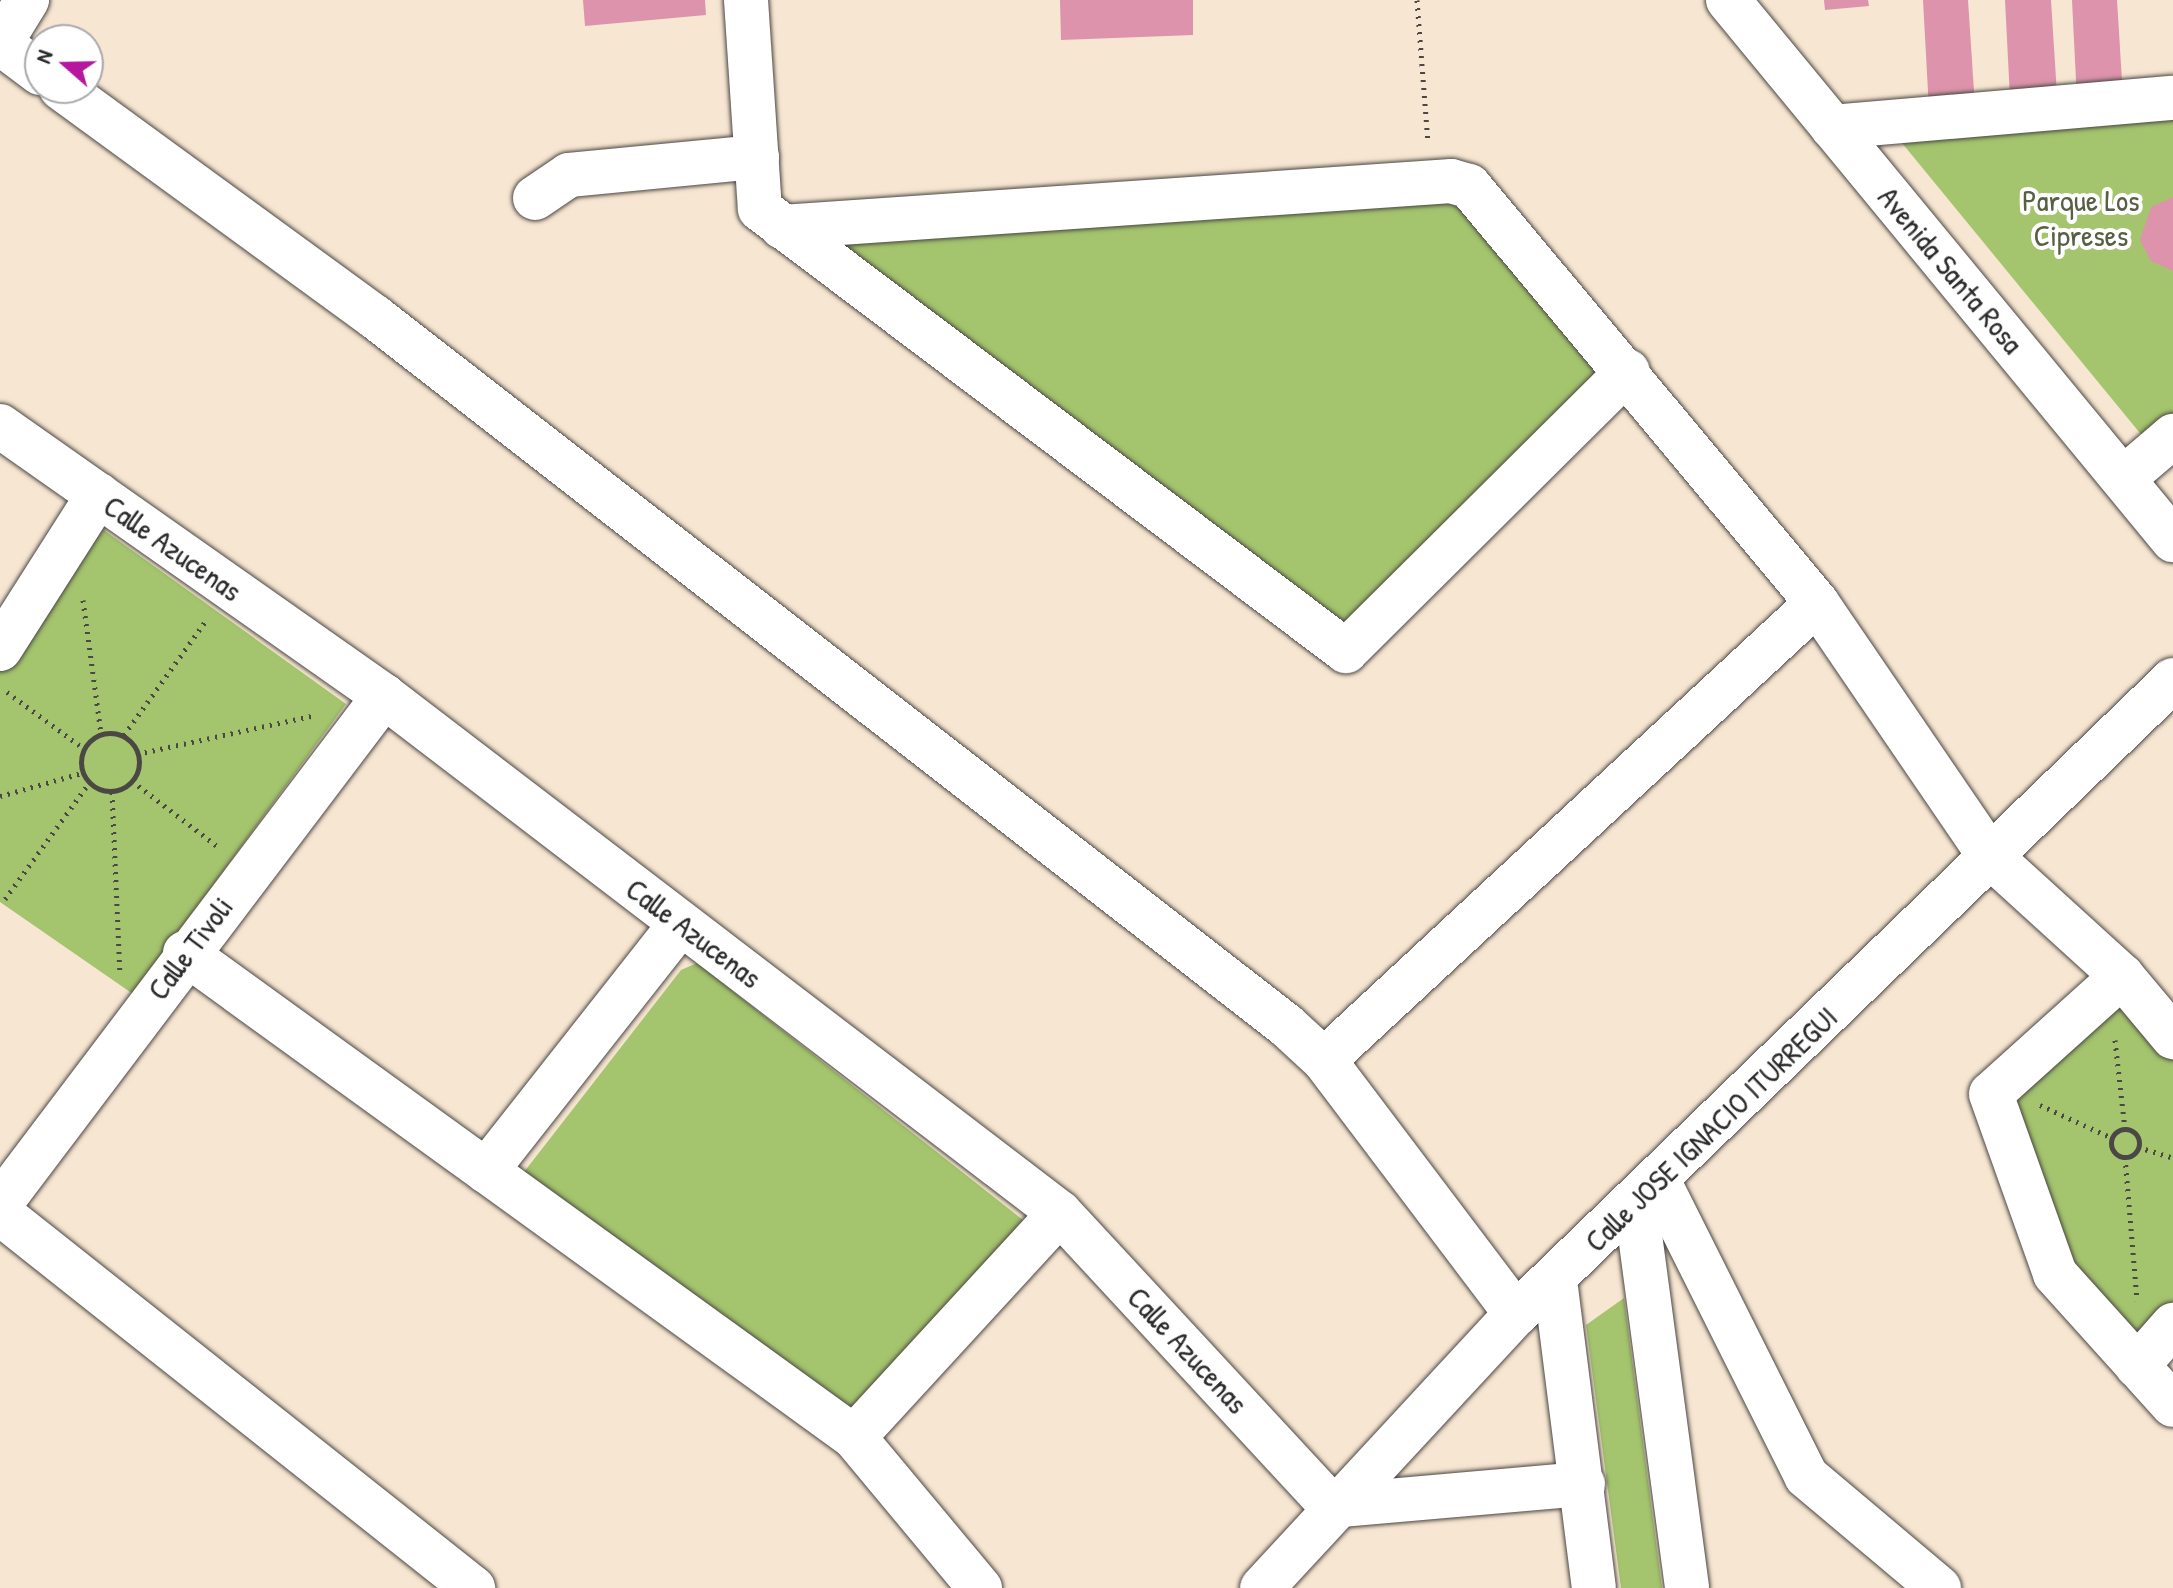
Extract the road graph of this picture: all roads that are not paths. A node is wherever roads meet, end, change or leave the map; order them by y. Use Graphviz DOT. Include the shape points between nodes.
graph roads {
  1 [pos="27,0"];
  2 [pos="746,0"];
  3 [pos="1728,0"];
  4 [pos="0,44"];
  5 [pos="24,61"];
  6 [pos="2173,98"];
  7 [pos="83,104"];
  8 [pos="1832,127"];
  9 [pos="757,157"];
  10 [pos="535,198"];
  11 [pos="782,227"];
  12 [pos="1628,371"];
  13 [pos="0,426"];
  14 [pos="2173,436"];
  15 [pos="2124,478"];
  16 [pos="98,495"];
  17 [pos="2173,540"];
  18 [pos="1817,603"];
  19 [pos="0,649"];
  20 [pos="2173,680"];
  21 [pos="384,696"];
  22 [pos="1989,855"];
  23 [pos="681,923"];
  24 [pos="185,953"];
  25 [pos="2122,976"];
  26 [pos="2173,1037"];
  27 [pos="1324,1060"];
  28 [pos="486,1171"];
  29 [pos="1647,1194"];
  30 [pos="0,1204"];
  31 [pos="0,1213"];
  32 [pos="1060,1213"];
  33 [pos="1555,1280"];
  34 [pos="1516,1314"];
  35 [pos="2156,1318"];
  36 [pos="2137,1366"];
  37 [pos="2173,1405"];
  38 [pos="854,1437"];
  39 [pos="1583,1484"];
  40 [pos="1331,1506"];
  41 [pos="473,1588"];
  42 [pos="980,1588"];
  43 [pos="1262,1588"];
  44 [pos="1594,1588"];
  45 [pos="1687,1588"];
  46 [pos="1939,1588"];
  1 -- 4 [label="street"];
  2 -- 9 [label="street"];
  3 -- 8 [label="street, Avenida Santa Rosa"];
  4 -- 5 [label="street"];
  6 -- 8 [label="street"];
  7 -- 27 [label="street" via="375,317"];
  8 -- 15 [label="street, Avenida Santa Rosa"];
  9 -- 10 [label="street" via="569,175"];
  9 -- 11 [label="street" via="760,209"];
  11 -- 12 [label="street" via="1431,183 1469,186"];
  11 -- 12 [label="street" via="1346,651"];
  12 -- 18 [label="street"];
  13 -- 16 [label="street, Calle Azucenas"];
  14 -- 15 [label="street"];
  15 -- 17 [label="street, Avenida Santa Rosa"];
  16 -- 19 [label="street"];
  16 -- 21 [label="street, Calle Azucenas"];
  18 -- 22 [label="street"];
  18 -- 27 [label="street"];
  20 -- 22 [label="street, Calle JOSE IGNACIO ITURREGUI"];
  21 -- 23 [label="street, Calle Azucenas"];
  21 -- 24 [label="street, Calle Tivoli"];
  22 -- 25 [label="street"];
  22 -- 29 [label="street, Calle JOSE IGNACIO ITURREGUI"];
  23 -- 28 [label="street"];
  23 -- 32 [label="street, Calle Azucenas"];
  24 -- 28 [label="street"];
  24 -- 30 [label="street, Calle Tivoli"];
  25 -- 26 [label="street"];
  25 -- 36 [label="street" via="1991,1094 2055,1274"];
  27 -- 34 [label="street"];
  28 -- 38 [label="street"];
  29 -- 33 [label="street, Calle JOSE IGNACIO ITURREGUI"];
  29 -- 45 [label="street"];
  29 -- 46 [label="street" via="1806,1476"];
  31 -- 41 [label="street"];
  32 -- 38 [label="street"];
  32 -- 40 [label="street, Calle Azucenas"];
  33 -- 34 [label="street, Calle JOSE IGNACIO ITURREGUI"];
  33 -- 39 [label="street"];
  34 -- 40 [label="street, Calle JOSE IGNACIO ITURREGUI"];
  35 -- 36 [label="street"];
  36 -- 37 [label="street"];
  38 -- 42 [label="street"];
  39 -- 40 [label="street"];
  39 -- 44 [label="street"];
  40 -- 43 [label="street, Calle JOSE IGNACIO ITURREGUI"];
}
